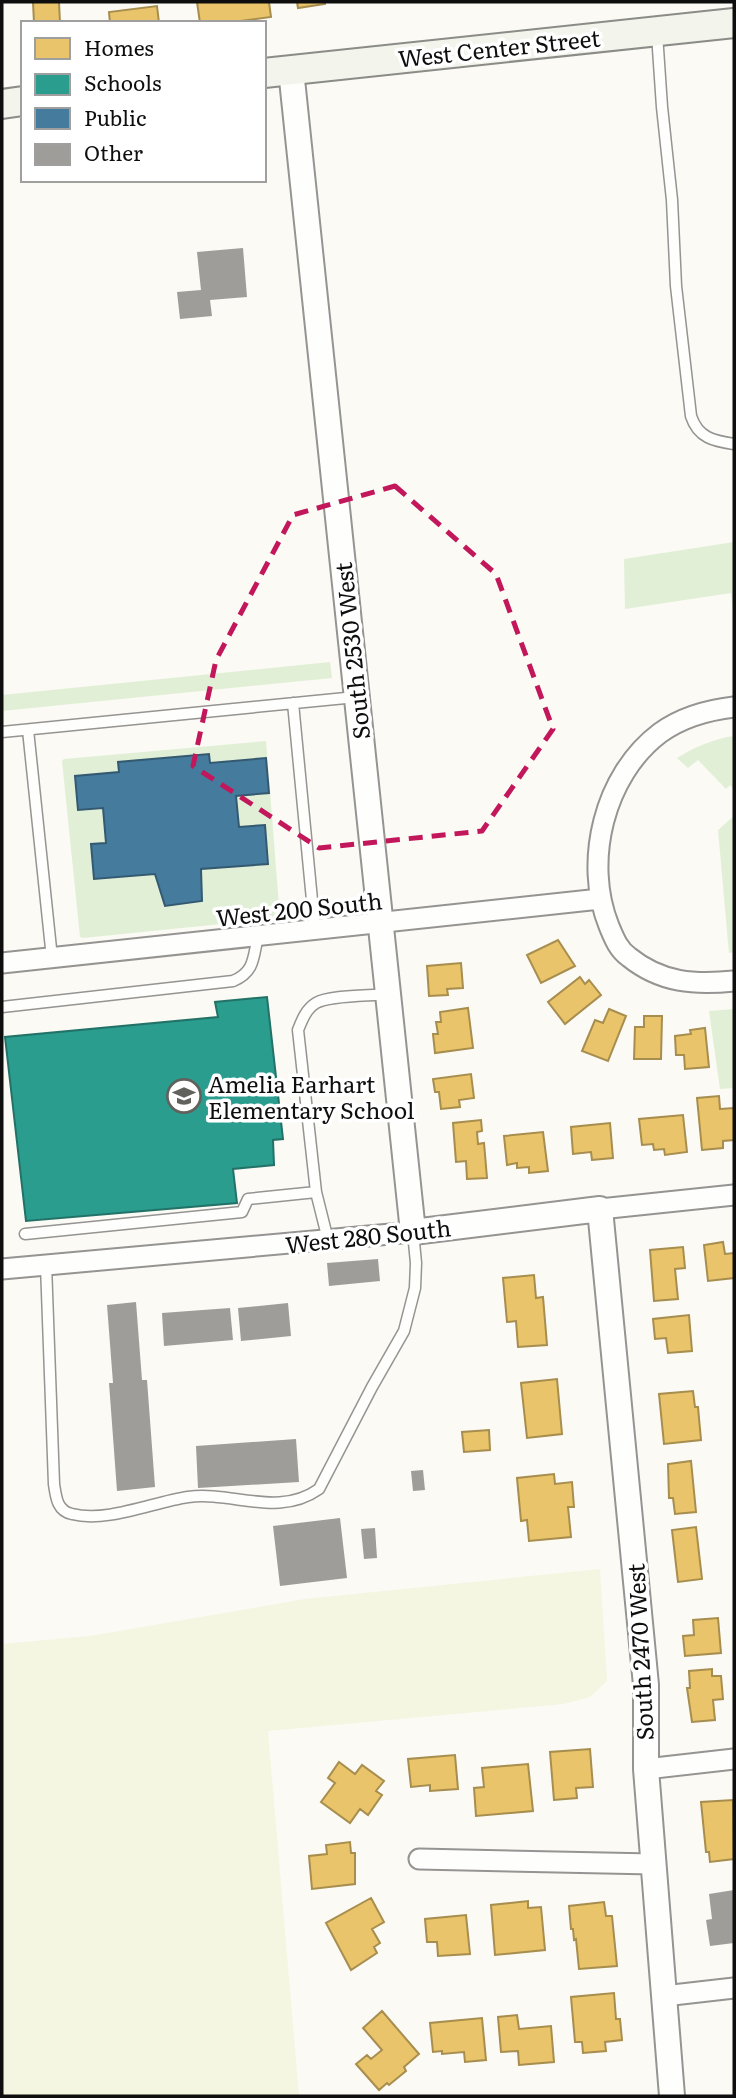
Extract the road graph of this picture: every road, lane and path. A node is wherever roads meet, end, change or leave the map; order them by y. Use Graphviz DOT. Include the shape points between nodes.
graph roads {
  1 [pos="734,23"];
  2 [pos="656,31"];
  3 [pos="277,72"];
  4 [pos="21,101"];
  5 [pos="2,104"];
  6 [pos="734,444"];
  7 [pos="356,697"];
  8 [pos="293,703"];
  9 [pos="734,707"];
  10 [pos="28,730"];
  11 [pos="2,732"];
  12 [pos="600,899"];
  13 [pos="380,924"];
  14 [pos="315,931"];
  15 [pos="258,936"];
  16 [pos="52,958"];
  17 [pos="2,963"];
  18 [pos="734,981"];
  19 [pos="388,994"];
  20 [pos="2,1006"];
  21 [pos="316,1192"];
  22 [pos="734,1195"];
  23 [pos="600,1209"];
  24 [pos="413,1232"];
  25 [pos="25,1234"];
  26 [pos="328,1240"];
  27 [pos="46,1265"];
  28 [pos="2,1269"];
  29 [pos="734,1759"];
  30 [pos="646,1769"];
  31 [pos="419,1859"];
  32 [pos="653,1864"];
  33 [pos="734,1988"];
  34 [pos="664,1996"];
  35 [pos="672,2096"];
  1 -- 2 [label="main road, West Center Street"];
  2 -- 3 [label="main road, West Center Street"];
  2 -- 6 [label="lane" via="691,416 704,436"];
  3 -- 7 [label="street, South 2530 West"];
  4 -- 5 [label="main road"];
  7 -- 8 [label="lane"];
  7 -- 13 [label="street, South 2530 West"];
  8 -- 10 [label="lane"];
  8 -- 14 [label="lane"];
  9 -- 12 [label="street" via="688,717 662,731 631,762 616,787 602,830 597,874"];
  10 -- 11 [label="lane"];
  10 -- 16 [label="lane"];
  12 -- 13 [label="street, West 200 South"];
  12 -- 18 [label="street" via="619,947 655,974 694,984"];
  13 -- 14 [label="street, West 200 South"];
  13 -- 19 [label="street, South 2530 West"];
  14 -- 15 [label="street, West 200 South"];
  15 -- 16 [label="street, West 200 South"];
  15 -- 20 [label="lane" via="251,968 233,982"];
  16 -- 17 [label="street, West 200 South"];
  19 -- 21 [label="lane" via="316,1003 298,1030"];
  19 -- 24 [label="street, South 2530 West"];
  21 -- 25 [label="lane" via="248,1199 242,1212"];
  21 -- 26 [label="lane"];
  22 -- 23 [label="street, West 280 South"];
  23 -- 24 [label="street, West 280 South"];
  23 -- 30 [label="street, South 2470 West" via="646,1685"];
  24 -- 26 [label="street, West 280 South"];
  24 -- 27 [label="lane" via="415,1288 404,1331 319,1489 288,1504 191,1497 102,1515 64,1511 54,1484"];
  26 -- 27 [label="street, West 280 South"];
  27 -- 28 [label="street, West 280 South"];
  29 -- 30 [label="street"];
  30 -- 32 [label="street, South 2470 West"];
  31 -- 32 [label="street"];
  32 -- 34 [label="street, South 2470 West"];
  33 -- 34 [label="street"];
  34 -- 35 [label="street, South 2470 West"];
}
